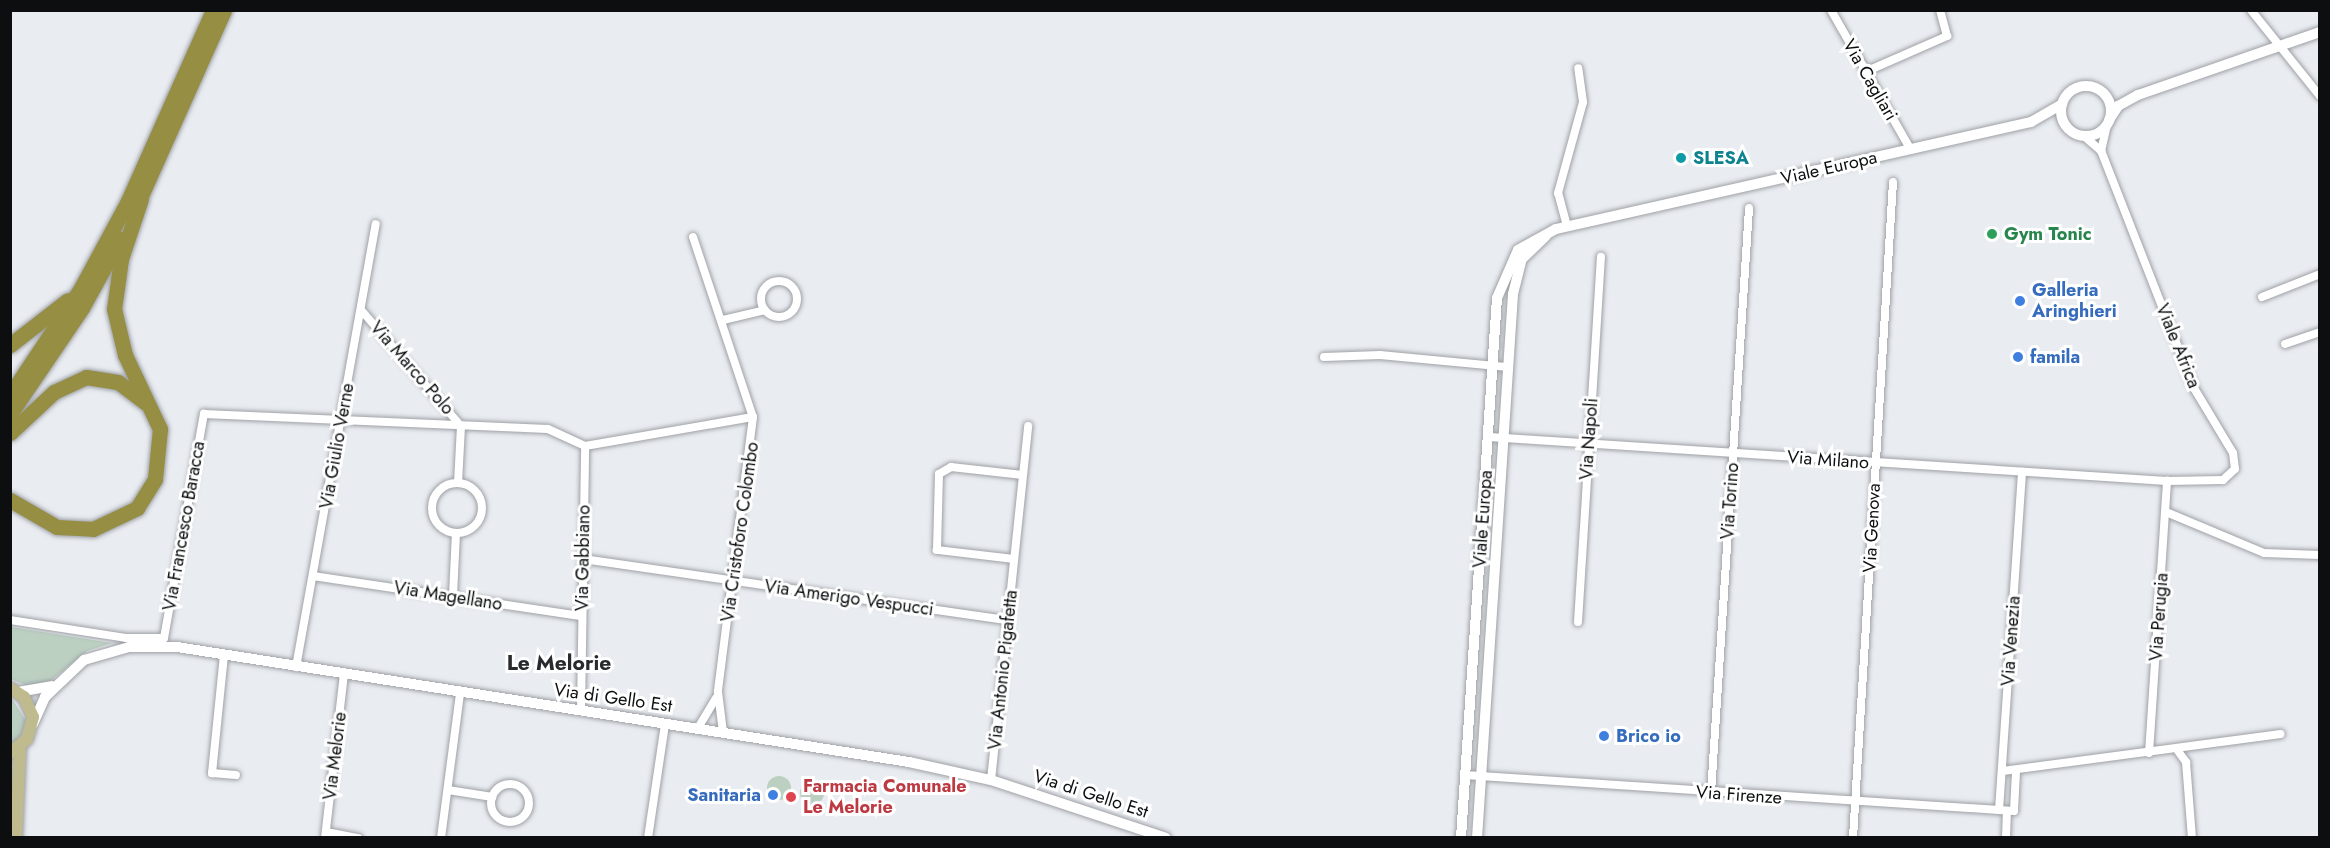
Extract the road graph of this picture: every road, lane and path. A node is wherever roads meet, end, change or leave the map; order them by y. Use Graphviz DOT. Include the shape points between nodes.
graph roads {
  1 [pos="213,10"];
  2 [pos="224,10"];
  3 [pos="1831,10"];
  4 [pos="1940,10"];
  5 [pos="2251,10"];
  6 [pos="2319,32"];
  7 [pos="2275,47"];
  8 [pos="1578,68"];
  9 [pos="1865,72"];
  10 [pos="2104,94"];
  11 [pos="2138,95"];
  12 [pos="2319,96"];
  13 [pos="2062,104"];
  14 [pos="2108,122"];
  15 [pos="2031,123"];
  16 [pos="2067,128"];
  17 [pos="2084,136"];
  18 [pos="1911,150"];
  19 [pos="2102,151"];
  20 [pos="1893,182"];
  21 [pos="141,199"];
  22 [pos="1749,208"];
  23 [pos="376,224"];
  24 [pos="1567,226"];
  25 [pos="1556,229"];
  26 [pos="693,237"];
  27 [pos="1601,257"];
  28 [pos="2319,274"];
  29 [pos="81,288"];
  30 [pos="2262,297"];
  31 [pos="761,299"];
  32 [pos="753,309"];
  33 [pos="765,310"];
  34 [pos="362,311"];
  35 [pos="723,320"];
  36 [pos="2319,332"];
  37 [pos="2285,344"];
  38 [pos="10,345"];
  39 [pos="1324,357"];
  40 [pos="1492,367"];
  41 [pos="1508,367"];
  42 [pos="29,378"];
  43 [pos="10,395"];
  44 [pos="151,407"];
  45 [pos="10,414"];
  46 [pos="753,417"];
  47 [pos="342,420"];
  48 [pos="461,426"];
  49 [pos="1028,426"];
  50 [pos="10,433"];
  51 [pos="1489,437"];
  52 [pos="1504,438"];
  53 [pos="1588,444"];
  54 [pos="585,446"];
  55 [pos="1733,454"];
  56 [pos="1876,463"];
  57 [pos="2022,472"];
  58 [pos="1023,475"];
  59 [pos="2167,481"];
  60 [pos="458,483"];
  61 [pos="10,500"];
  62 [pos="2166,513"];
  63 [pos="456,533"];
  64 [pos="2319,555"];
  65 [pos="583,559"];
  66 [pos="1014,559"];
  67 [pos="313,576"];
  68 [pos="734,581"];
  69 [pos="453,596"];
  70 [pos="582,616"];
  71 [pos="10,620"];
  72 [pos="1008,620"];
  73 [pos="1578,622"];
  74 [pos="224,655"];
  75 [pos="296,667"];
  76 [pos="344,675"];
  77 [pos="56,683"];
  78 [pos="14,690"];
  79 [pos="718,692"];
  80 [pos="460,693"];
  81 [pos="581,711"];
  82 [pos="33,724"];
  83 [pos="665,724"];
  84 [pos="698,728"];
  85 [pos="723,732"];
  86 [pos="2281,734"];
  87 [pos="15,750"];
  88 [pos="2178,751"];
  89 [pos="2149,753"];
  90 [pos="2003,771"];
  91 [pos="2016,771"];
  92 [pos="1465,775"];
  93 [pos="236,776"];
  94 [pos="1481,776"];
  95 [pos="991,780"];
  96 [pos="10,783"];
  97 [pos="448,790"];
  98 [pos="1711,793"];
  99 [pos="15,797"];
  100 [pos="492,797"];
  101 [pos="1856,802"];
  102 [pos="2007,811"];
  103 [pos="325,835"];
  104 [pos="16,837"];
  105 [pos="358,837"];
  106 [pos="441,837"];
  107 [pos="648,837"];
  108 [pos="1166,837"];
  109 [pos="1461,837"];
  110 [pos="1477,837"];
  111 [pos="1854,837"];
  112 [pos="2006,837"];
  113 [pos="2192,837"];
  1 -- 29 [label="highway" via="128,201"];
  2 -- 21 [label="highway"];
  3 -- 9 [label="street, Via Cagliari"];
  4 -- 9 [label="street" via="1947,36"];
  5 -- 7 [label="street"];
  6 -- 7 [label="street, Viale Europa"];
  7 -- 11 [label="street, Viale Europa"];
  7 -- 12 [label="street"];
  8 -- 24 [label="street" via="1583,102 1558,193"];
  9 -- 18 [label="street, Via Cagliari"];
  10 -- 11 [label="street, Viale Europa"];
  10 -- 13 [label="street, Viale Europa" via="2084,86 2070,92"];
  10 -- 14 [label="street"];
  11 -- 14 [label="street, Viale Europa" via="2118,106"];
  13 -- 15 [label="street, Viale Europa"];
  13 -- 16 [label="street"];
  14 -- 17 [label="street, Viale Europa"];
  14 -- 19 [label="street"];
  15 -- 16 [label="street, Viale Europa"];
  15 -- 18 [label="street, Viale Europa"];
  16 -- 17 [label="street, Viale Europa"];
  17 -- 19 [label="street, Viale Africa"];
  18 -- 24 [label="street, Viale Europa"];
  19 -- 59 [label="street, Viale Africa" via="2184,365 2235,459 2233,472 2218,482"];
  20 -- 56 [label="street, Via Genova"];
  21 -- 42 [label="highway" via="87,300"];
  21 -- 44 [label="highway" via="121,259 114,309 125,355"];
  22 -- 55 [label="street, Via Torino"];
  23 -- 34 [label="street, Via Giulio Verne"];
  24 -- 25 [label="street, Viale Europa"];
  25 -- 40 [label="street, Viale Europa" via="1525,243 1507,264 1497,298"];
  25 -- 41 [label="street, Viale Europa" via="1526,253 1517,270"];
  26 -- 35 [label="street, Via Cristoforo Colombo"];
  27 -- 53 [label="street, Via Napoli"];
  28 -- 30 [label="street"];
  29 -- 38 [label="highway"];
  29 -- 42 [label="highway"];
  31 -- 32 [label="street"];
  31 -- 33 [label="street"];
  31 -- 33 [label="street" via="765,288 775,281 787,283 795,292 789,313 774,316"];
  32 -- 33 [label="street"];
  32 -- 35 [label="street"];
  34 -- 47 [label="street, Via Giulio Verne"];
  34 -- 48 [label="street, Via Marco Polo"];
  35 -- 46 [label="street, Via Cristoforo Colombo"];
  36 -- 37 [label="street"];
  39 -- 40 [label="street" via="1380,355"];
  40 -- 41 [label="street"];
  40 -- 51 [label="street, Viale Europa"];
  41 -- 52 [label="street, Viale Europa"];
  42 -- 43 [label="highway"];
  42 -- 45 [label="highway"];
  44 -- 50 [label="highway" via="127,386 106,378 75,380 54,392"];
  44 -- 61 [label="highway" via="162,440 160,465 150,491 127,515 99,528 69,530"];
  46 -- 54 [label="street"];
  46 -- 68 [label="street, Via Cristoforo Colombo"];
  47 -- 48 [label="street"];
  47 -- 67 [label="street, Via Giulio Verne"];
  47 -- 71 [label="street, Via Francesco Baracca" via="204,414 164,638 126,638"];
  48 -- 54 [label="street" via="548,429"];
  48 -- 60 [label="street"];
  49 -- 58 [label="street, Via Antonio Pigafetta"];
  51 -- 52 [label="street, Via Milano"];
  51 -- 92 [label="street, Viale Europa"];
  52 -- 53 [label="street, Via Milano"];
  52 -- 94 [label="street, Viale Europa"];
  53 -- 55 [label="street, Via Milano"];
  53 -- 73 [label="street, Via Napoli"];
  54 -- 65 [label="street, Via Gabbiano"];
  55 -- 56 [label="street, Via Milano"];
  55 -- 98 [label="street, Via Torino"];
  56 -- 57 [label="street, Via Milano"];
  56 -- 101 [label="street, Via Genova"];
  57 -- 59 [label="street, Via Milano"];
  57 -- 90 [label="street, Via Venezia"];
  58 -- 66 [label="street, Via Antonio Pigafetta"];
  58 -- 66 [label="street" via="951,467 939,474 933,537 937,550"];
  59 -- 62 [label="street, Via Perugia"];
  60 -- 63 [label="street" via="438,490 435,517 439,526"];
  60 -- 63 [label="street" via="474,488 479,497 476,526"];
  62 -- 64 [label="street" via="2264,553"];
  62 -- 89 [label="street, Via Perugia"];
  63 -- 69 [label="street"];
  65 -- 68 [label="street, Via Amerigo Vespucci"];
  65 -- 70 [label="street, Via Gabbiano"];
  66 -- 72 [label="street, Via Antonio Pigafetta"];
  67 -- 69 [label="street, Via Magellano"];
  67 -- 75 [label="street, Via Giulio Verne"];
  68 -- 72 [label="street, Via Amerigo Vespucci"];
  68 -- 79 [label="street, Via Cristoforo Colombo"];
  69 -- 70 [label="street, Via Magellano"];
  70 -- 81 [label="street, Via Gabbiano"];
  72 -- 95 [label="street, Via Antonio Pigafetta"];
  74 -- 75 [label="street, Via di Gello Est"];
  74 -- 77 [label="street, Via di Gello Est" via="162,646 118,648 84,660"];
  74 -- 93 [label="street" via="212,772"];
  75 -- 76 [label="street, Via di Gello Est"];
  76 -- 80 [label="street, Via di Gello Est"];
  76 -- 103 [label="street, Via Melorie"];
  77 -- 78 [label="street, Via di Gello Est" via="40,692"];
  77 -- 82 [label="street, Via di Gello Est"];
  78 -- 82 [label="main road, Via di Gello Est" via="28,703"];
  79 -- 84 [label="street, Via Cristoforo Colombo"];
  79 -- 85 [label="street, Via Cristoforo Colombo"];
  80 -- 81 [label="street, Via di Gello Est"];
  80 -- 97 [label="street"];
  81 -- 83 [label="street, Via di Gello Est"];
  82 -- 87 [label="main road, Via di Gello Est"];
  83 -- 84 [label="street, Via di Gello Est"];
  83 -- 107 [label="street"];
  84 -- 85 [label="street, Via di Gello Est"];
  85 -- 95 [label="street, Via di Gello Est"];
  86 -- 88 [label="street"];
  87 -- 99 [label="main road"];
  88 -- 89 [label="street"];
  88 -- 113 [label="street" via="2186,762"];
  89 -- 91 [label="street"];
  90 -- 91 [label="street"];
  90 -- 102 [label="street, Via Venezia"];
  91 -- 102 [label="street, Via Venezia"];
  92 -- 94 [label="street, Via Firenze"];
  92 -- 109 [label="street, Viale Europa"];
  94 -- 98 [label="street, Via Firenze"];
  94 -- 110 [label="street, Viale Europa"];
  95 -- 108 [label="street, Via di Gello Est"];
  96 -- 99 [label="main road"];
  97 -- 100 [label="street"];
  97 -- 106 [label="street"];
  98 -- 101 [label="street, Via Firenze"];
  99 -- 104 [label="main road"];
  100 -- 100 [label="street" via="502,785 514,784 528,795 529,807 522,819 503,821 493,812"];
  101 -- 102 [label="street, Via Firenze"];
  101 -- 111 [label="street, Via Genova"];
  102 -- 112 [label="street, Via Venezia"];
  103 -- 105 [label="street"];
}
